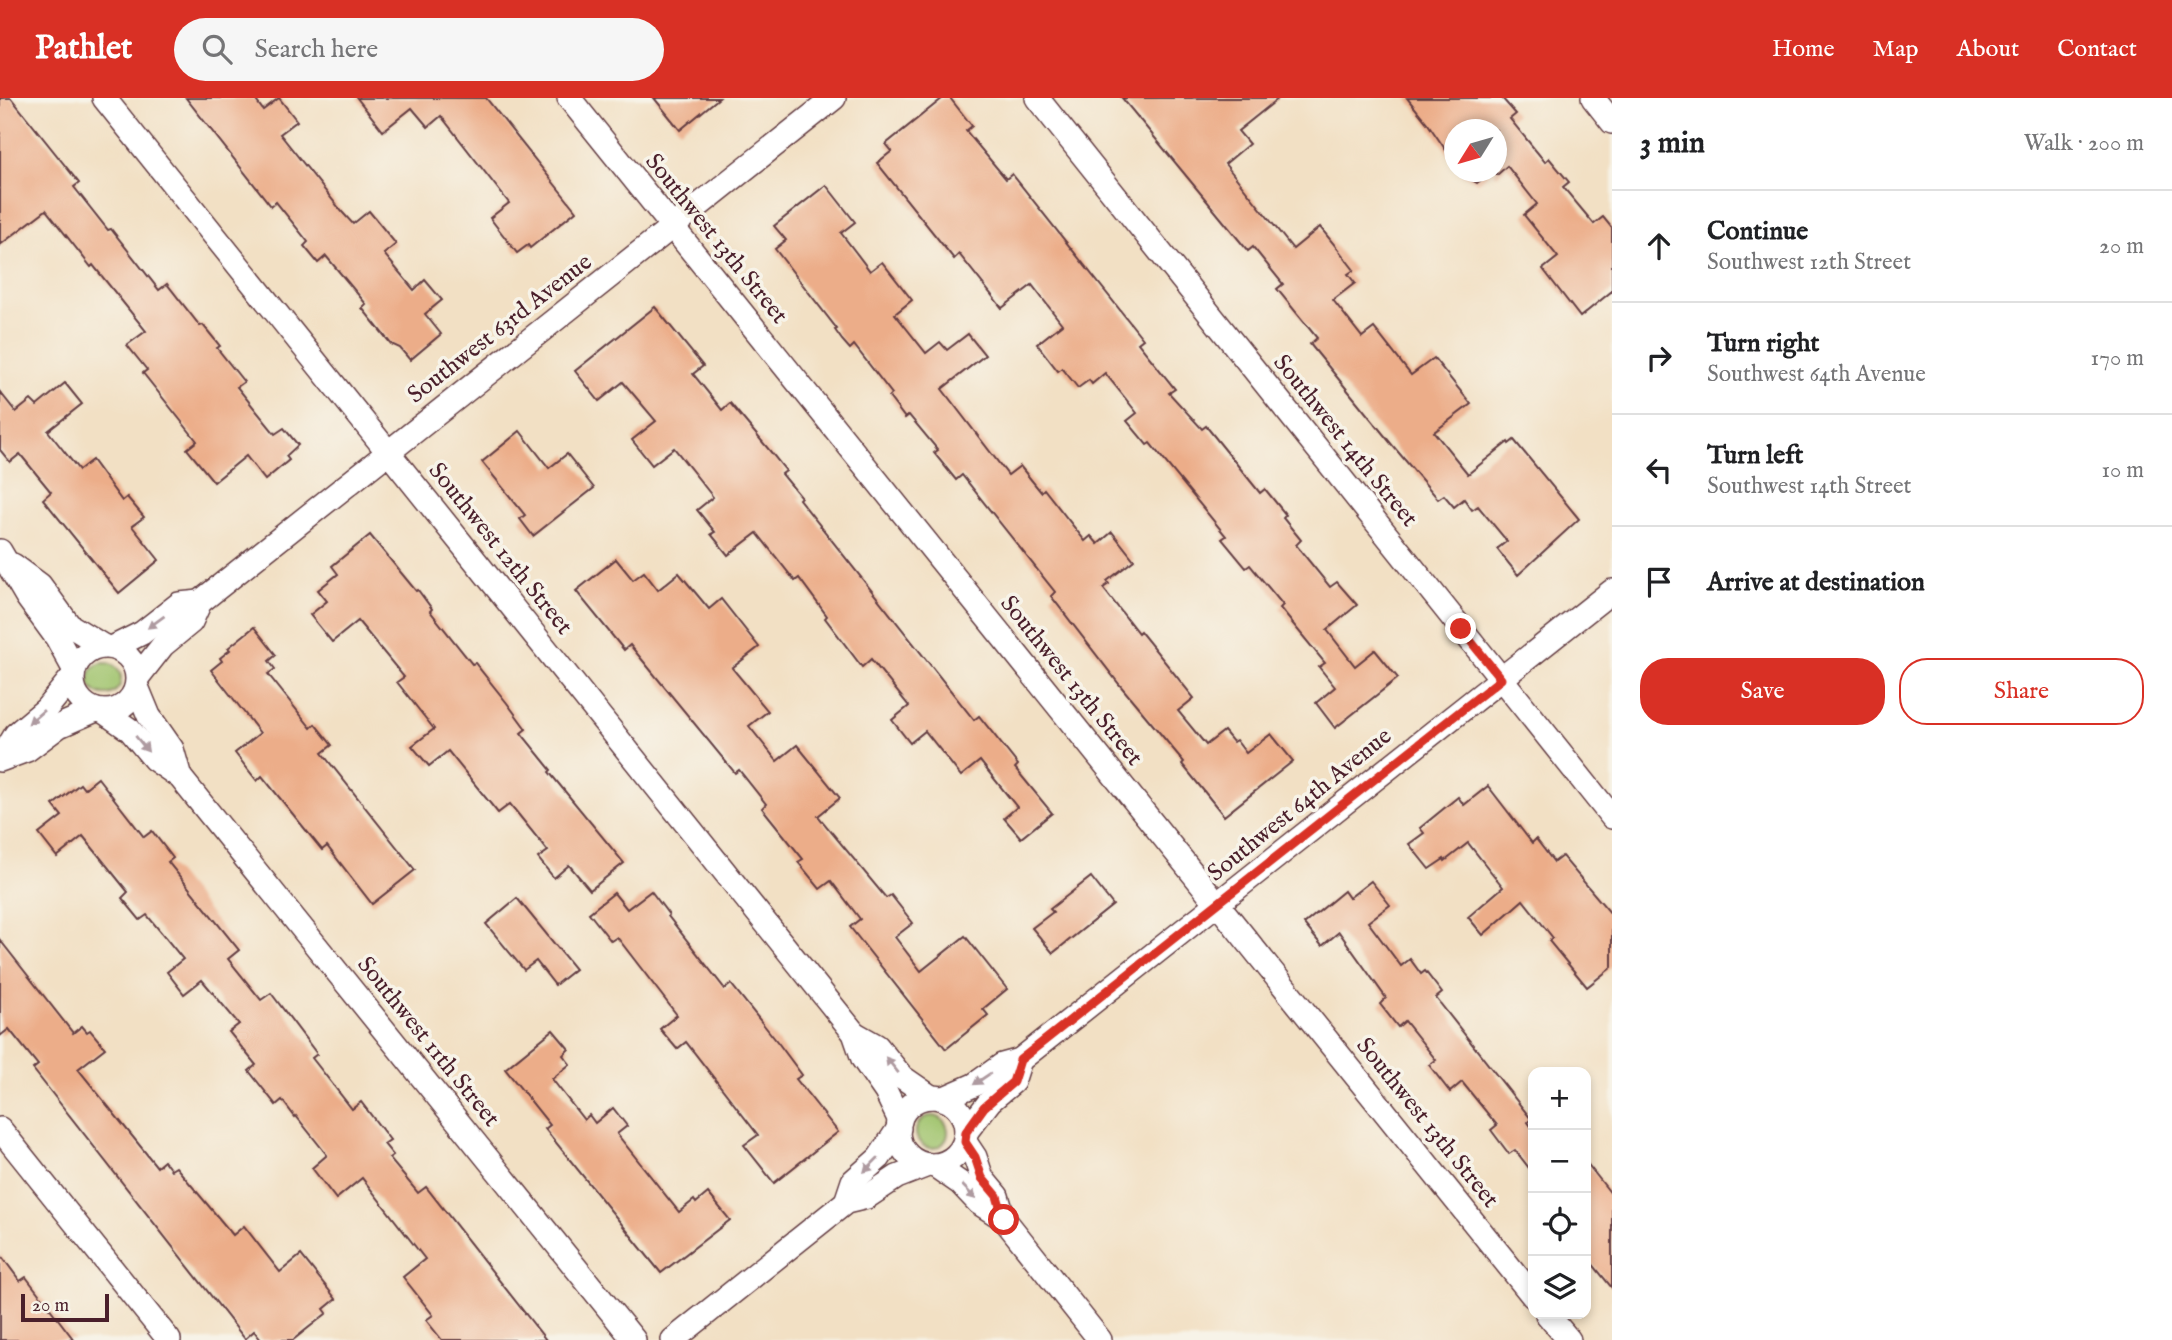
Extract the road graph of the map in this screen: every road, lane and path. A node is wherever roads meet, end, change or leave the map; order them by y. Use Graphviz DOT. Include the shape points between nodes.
graph roads {
  1 [pos="104,98"];
  2 [pos="569,98"];
  3 [pos="834,98"];
  4 [pos="1037,98"];
  5 [pos="1593,98"];
  6 [pos="1612,122"];
  7 [pos="671,227"];
  8 [pos="388,452"];
  9 [pos="4,556"];
  10 [pos="1612,591"];
  11 [pos="200,602"];
  12 [pos="108,647"];
  13 [pos="73,673"];
  14 [pos="1501,679"];
  15 [pos="137,682"];
  16 [pos="100,710"];
  17 [pos="1,760"];
  18 [pos="180,777"];
  19 [pos="1612,817"];
  20 [pos="1217,905"];
  21 [pos="854,1033"];
  22 [pos="1020,1060"];
  23 [pos="937,1098"];
  24 [pos="900,1125"];
  25 [pos="0,1129"];
  26 [pos="965,1137"];
  27 [pos="931,1165"];
  28 [pos="846,1202"];
  29 [pos="1004,1220"];
  30 [pos="1528,1290"];
  31 [pos="1551,1319"];
  32 [pos="169,1340"];
  33 [pos="634,1340"];
  34 [pos="673,1340"];
  35 [pos="1100,1340"];
  36 [pos="1569,1340"];
  1 -- 8 [label="street, Southwest 12th Street"];
  2 -- 7 [label="street, Southwest 13th Street"];
  3 -- 7 [label="street, Southwest 63rd Avenue"];
  4 -- 14 [label="street, Southwest 14th Street"];
  5 -- 6 [label="street"];
  7 -- 8 [label="street, Southwest 63rd Avenue"];
  7 -- 20 [label="street, Southwest 13th Street"];
  8 -- 11 [label="street, Southwest 63rd Avenue"];
  8 -- 21 [label="street, Southwest 12th Street"];
  9 -- 12 [label="street" via="40,586 69,625"];
  9 -- 13 [label="street" via="57,638"];
  10 -- 14 [label="street, Southwest 64th Avenue"];
  11 -- 12 [label="street, Southwest 63rd Avenue, one-way" via="179,604 142,632"];
  11 -- 15 [label="street, Southwest 63rd Avenue" via="191,622 163,645"];
  12 -- 13 [label="street" via="85,653"];
  12 -- 15 [label="street" via="130,658"];
  13 -- 16 [label="street" via="79,697"];
  13 -- 17 [label="street, one-way" via="46,709 16,734"];
  14 -- 19 [label="street, Southwest 14th Street"];
  14 -- 20 [label="street, Southwest 64th Avenue"];
  15 -- 16 [label="street" via="128,702"];
  15 -- 18 [label="street, Southwest 11th Street" via="149,716 172,749"];
  16 -- 17 [label="street" via="59,726 27,750"];
  16 -- 18 [label="street, Southwest 11th Street, one-way" via="130,730 153,759"];
  18 -- 33 [label="street, Southwest 11th Street"];
  20 -- 22 [label="street, Southwest 64th Avenue"];
  20 -- 30 [label="street, Southwest 13th Street"];
  23 -- 21 [label="street, Southwest 12th Street, one-way" via="902,1077 877,1046"];
  21 -- 24 [label="street, Southwest 12th Street" via="863,1059"];
  22 -- 23 [label="street, Southwest 64th Avenue, one-way" via="1002,1065 974,1085"];
  22 -- 26 [label="street, Southwest 64th Avenue" via="1013,1082 989,1101"];
  23 -- 24 [label="street" via="911,1105"];
  23 -- 26 [label="street" via="960,1112"];
  24 -- 27 [label="street" via="906,1152"];
  24 -- 28 [label="street, one-way" via="878,1158 853,1181"];
  25 -- 32 [label="street"];
  26 -- 27 [label="street" via="952,1158"];
  26 -- 29 [label="street" via="982,1178 997,1196"];
  27 -- 28 [label="street" via="897,1177 867,1197"];
  27 -- 29 [label="street, one-way"];
  28 -- 34 [label="street"];
  29 -- 35 [label="street"];
  31 -- 36 [label="street"];
}
